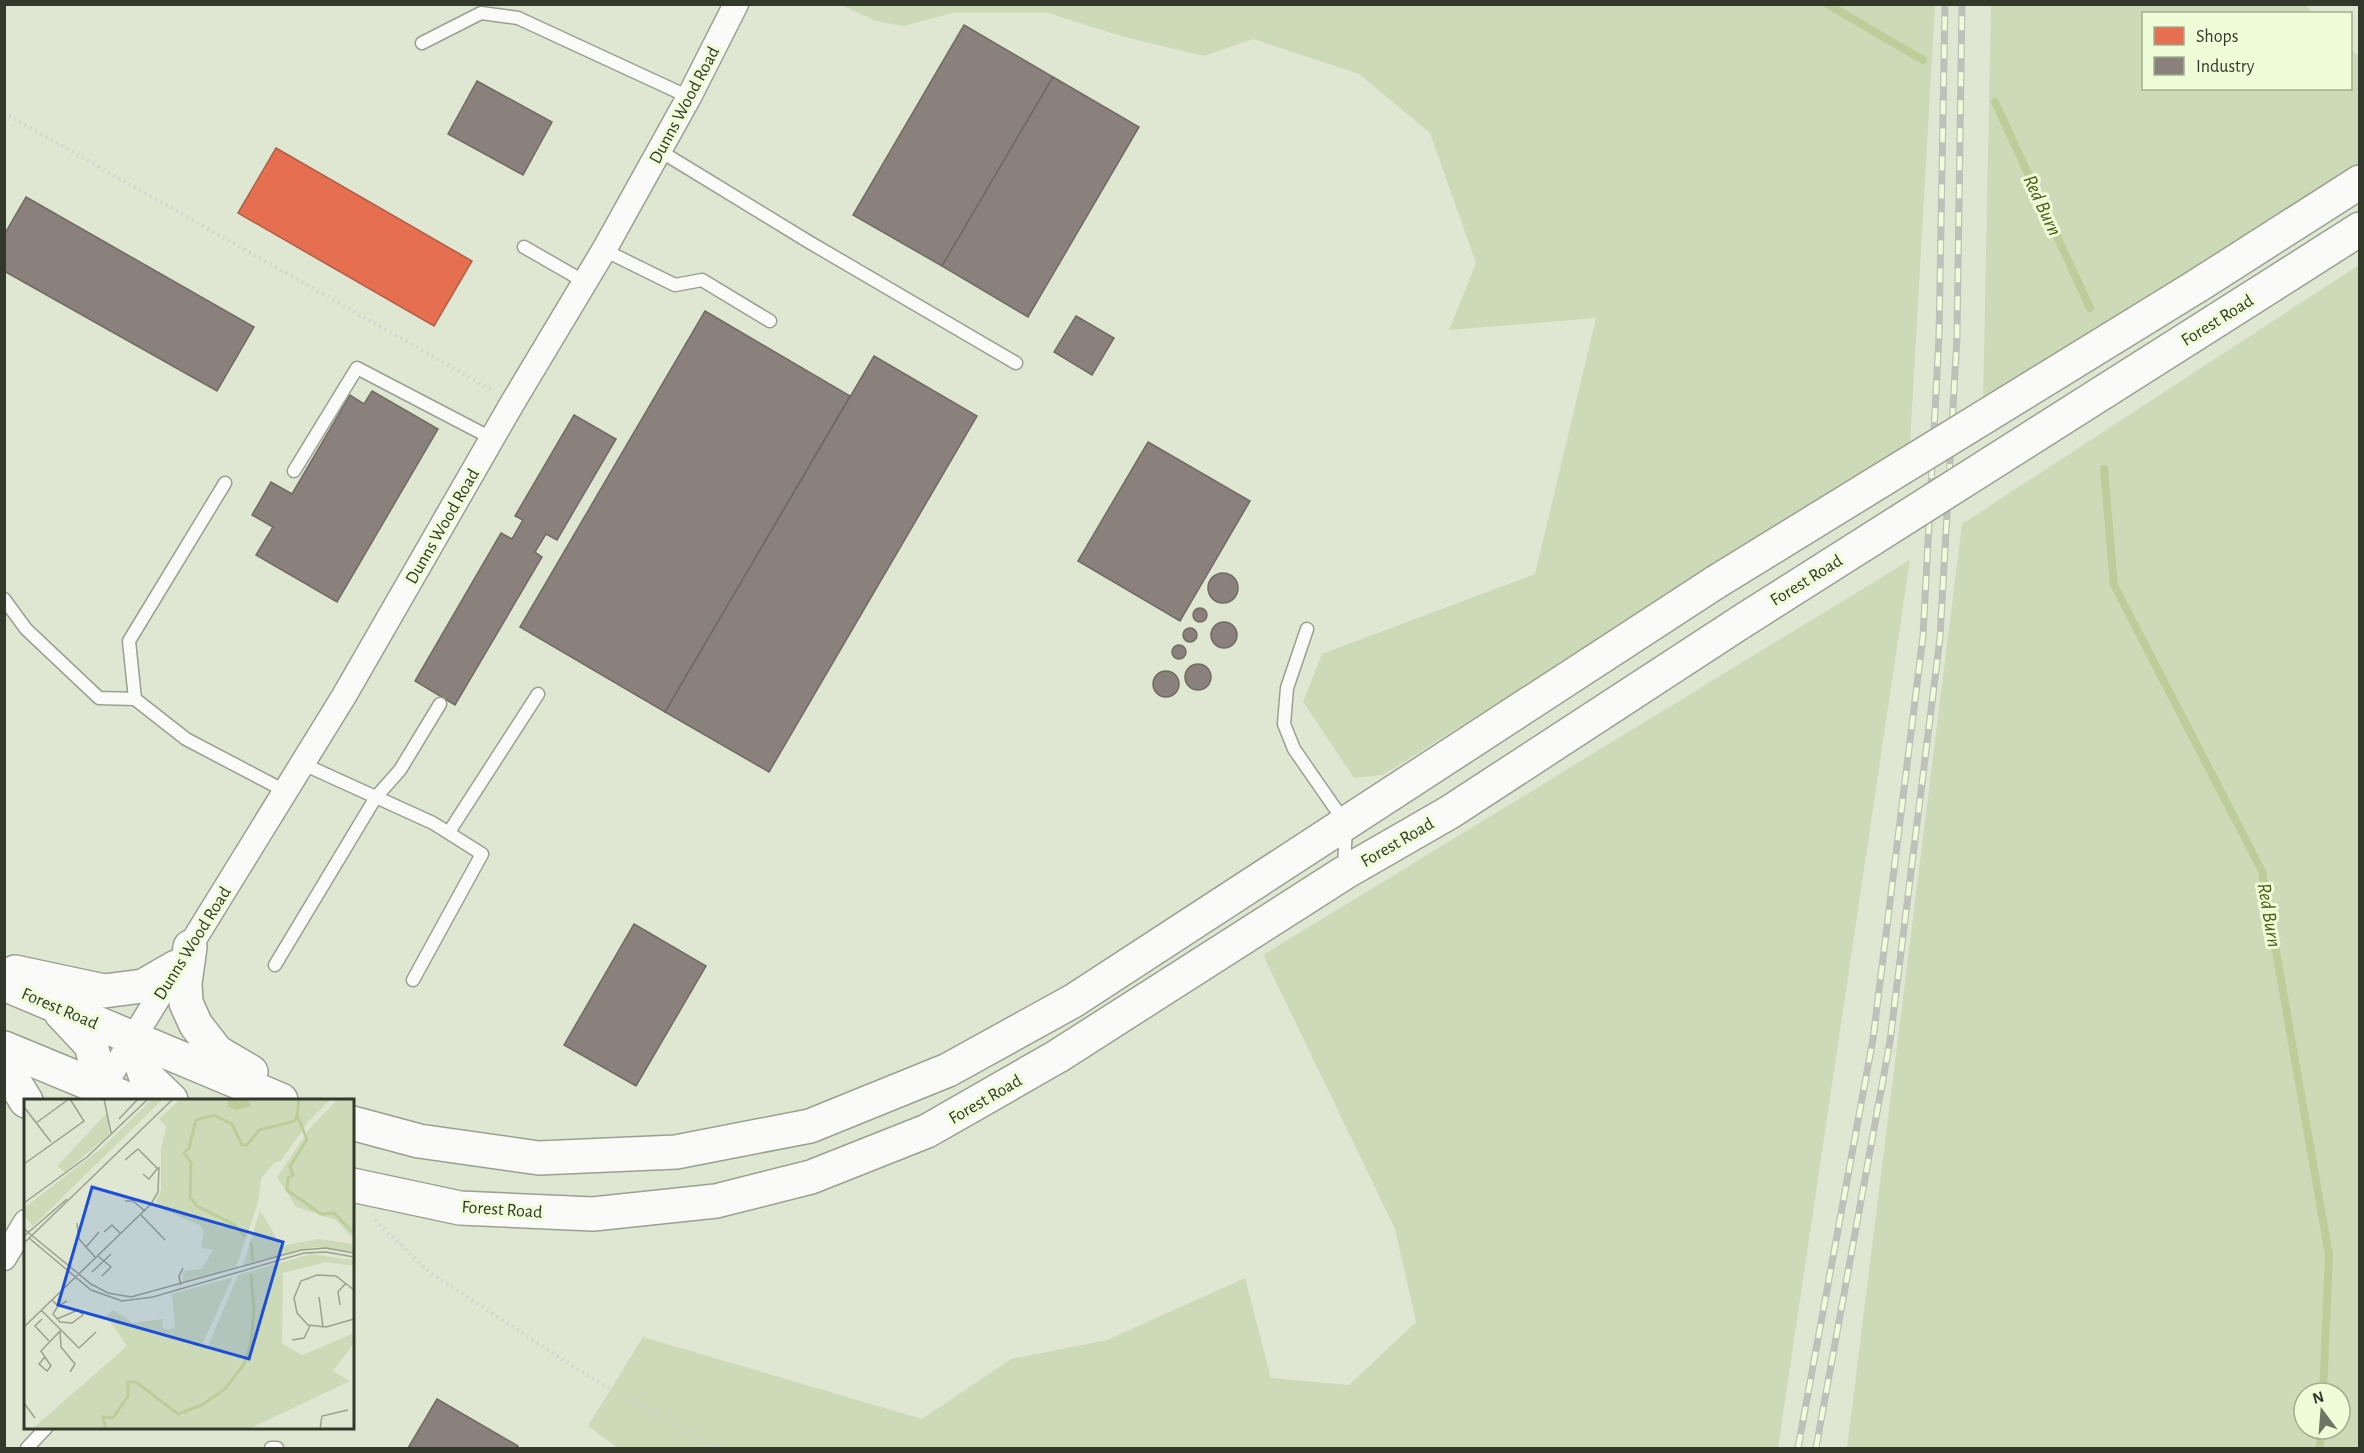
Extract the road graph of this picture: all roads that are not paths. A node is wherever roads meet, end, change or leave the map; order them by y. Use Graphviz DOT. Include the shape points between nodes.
graph roads {
  1 [pos="736,4"];
  2 [pos="422,43"];
  3 [pos="689,97"];
  4 [pos="660,151"];
  5 [pos="2360,182"];
  6 [pos="2360,229"];
  7 [pos="524,247"];
  8 [pos="604,250"];
  9 [pos="585,282"];
  10 [pos="770,321"];
  11 [pos="1016,363"];
  12 [pos="493,439"];
  13 [pos="294,471"];
  14 [pos="225,483"];
  15 [pos="4,599"];
  16 [pos="1307,629"];
  17 [pos="538,694"];
  18 [pos="135,699"];
  19 [pos="440,704"];
  20 [pos="303,764"];
  21 [pos="285,791"];
  22 [pos="376,797"];
  23 [pos="1346,824"];
  24 [pos="449,832"];
  25 [pos="1344,873"];
  26 [pos="183,957"];
  27 [pos="275,965"];
  28 [pos="4,970"];
  29 [pos="413,980"];
  30 [pos="4,984"];
  31 [pos="54,1006"];
  32 [pos="133,1040"];
  33 [pos="4,1048"];
  34 [pos="4,1071"];
  35 [pos="109,1096"];
  36 [pos="25,1099"];
  37 [pos="169,1099"];
  38 [pos="276,1099"];
  39 [pos="299,1099"];
  40 [pos="354,1125"];
  41 [pos="354,1185"];
  42 [pos="24,1225"];
  43 [pos="4,1258"];
  44 [pos="45,1429"];
  45 [pos="27,1449"];
  46 [pos="271,1449"];
  47 [pos="278,1449"];
  1 -- 3 [label="street, Dunns Wood Road"];
  2 -- 3 [label="lane" via="482,13 518,18"];
  3 -- 4 [label="street, Dunns Wood Road"];
  4 -- 8 [label="street, Dunns Wood Road"];
  4 -- 11 [label="lane"];
  5 -- 23 [label="street, bridge" via="1716,582"];
  6 -- 25 [label="street, Forest Road, bridge" via="1741,622 1450,812"];
  7 -- 9 [label="lane"];
  8 -- 9 [label="street, Dunns Wood Road"];
  8 -- 10 [label="lane" via="675,285 702,280"];
  9 -- 12 [label="street, Dunns Wood Road"];
  12 -- 13 [label="lane" via="357,368"];
  12 -- 20 [label="street, Dunns Wood Road"];
  14 -- 18 [label="lane" via="129,641"];
  15 -- 18 [label="lane" via="26,629 99,698"];
  16 -- 23 [label="lane" via="1287,688 1284,724 1294,749"];
  17 -- 24 [label="lane"];
  18 -- 21 [label="lane" via="186,739"];
  19 -- 22 [label="lane" via="400,770"];
  20 -- 21 [label="street, Dunns Wood Road"];
  20 -- 22 [label="lane"];
  21 -- 26 [label="street, Dunns Wood Road"];
  22 -- 24 [label="lane"];
  22 -- 27 [label="lane"];
  23 -- 25 [label="lane"];
  23 -- 40 [label="street" via="1073,1001 948,1070 810,1126 676,1152 539,1158 419,1141"];
  24 -- 29 [label="lane" via="482,854"];
  25 -- 41 [label="street, Forest Road" via="1058,1056 937,1126 811,1177 716,1201 593,1214 460,1208"];
  26 -- 28 [label="street" via="143,986 104,991"];
  26 -- 32 [label="street, Dunns Wood Road"];
  26 -- 39 [label="street" via="186,1003 217,1052"];
  30 -- 31 [label="street, Forest Road"];
  31 -- 32 [label="street, Forest Road"];
  31 -- 35 [label="street" via="91,1045"];
  32 -- 35 [label="street, Dunns Wood Road"];
  32 -- 37 [label="street" via="145,1075"];
  32 -- 38 [label="street, Forest Road"];
  33 -- 35 [label="street"];
  34 -- 36 [label="street"];
  42 -- 43 [label="street"];
  44 -- 45 [label="lane"];
  46 -- 47 [label="lane"];
}
